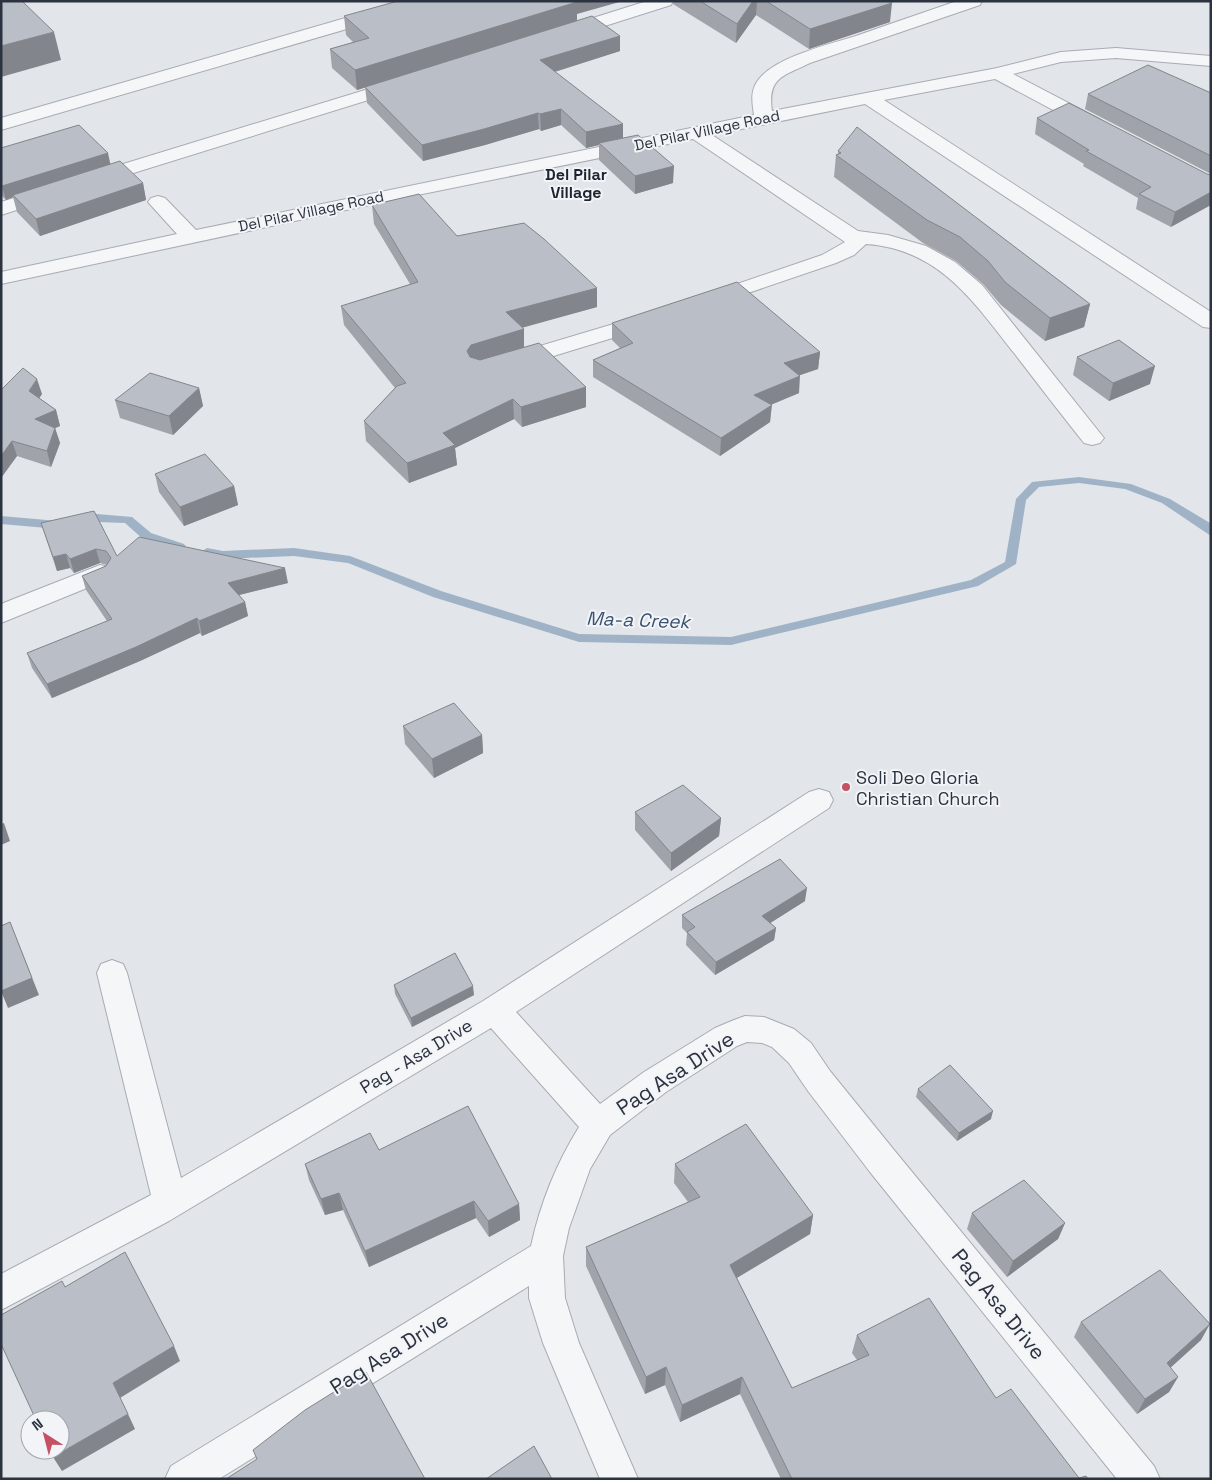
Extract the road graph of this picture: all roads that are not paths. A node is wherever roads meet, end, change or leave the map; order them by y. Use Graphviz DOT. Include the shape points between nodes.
graph roads {
  1 [pos="423,1"];
  2 [pos="665,1"];
  3 [pos="974,1"];
  4 [pos="544,39"];
  5 [pos="1209,59"];
  6 [pos="997,73"];
  7 [pos="413,80"];
  8 [pos="868,98"];
  9 [pos="764,118"];
  10 [pos="1,124"];
  11 [pos="1108,131"];
  12 [pos="696,133"];
  13 [pos="158,202"];
  14 [pos="1,209"];
  15 [pos="191,237"];
  16 [pos="853,237"];
  17 [pos="1,278"];
  18 [pos="692,306"];
  19 [pos="670,313"];
  20 [pos="1211,322"];
  21 [pos="490,368"];
  22 [pos="1092,438"];
  23 [pos="100,573"];
  24 [pos="1,614"];
  25 [pos="819,800"];
  26 [pos="112,973"];
  27 [pos="494,1010"];
  28 [pos="598,1125"];
  29 [pos="170,1202"];
  30 [pos="546,1256"];
  31 [pos="1,1293"];
  32 [pos="184,1479"];
  33 [pos="619,1479"];
  34 [pos="1141,1479"];
  1 -- 10 [label="street"];
  2 -- 4 [label="street"];
  3 -- 9 [label="street" via="804,59 785,69 767,81 761,91"];
  5 -- 6 [label="street, Del Pilar Village Road" via="1100,53 1045,60"];
  6 -- 8 [label="street, Del Pilar Village Road"];
  6 -- 11 [label="street"];
  7 -- 14 [label="street"];
  8 -- 9 [label="street, Del Pilar Village Road"];
  8 -- 20 [label="street"];
  9 -- 12 [label="street, Del Pilar Village Road"];
  12 -- 15 [label="street, Del Pilar Village Road"];
  12 -- 16 [label="street"];
  13 -- 15 [label="street"];
  15 -- 17 [label="street, Del Pilar Village Road"];
  16 -- 18 [label="street" via="856,244 847,251"];
  16 -- 22 [label="street" via="906,245 930,255 966,280"];
  19 -- 21 [label="street"];
  23 -- 24 [label="street"];
  25 -- 27 [label="street, Pag - Asa Drive"];
  26 -- 29 [label="street"];
  27 -- 28 [label="street"];
  27 -- 29 [label="street, Pag - Asa Drive"];
  28 -- 30 [label="street, Pag Asa Drive" via="576,1162 562,1196"];
  28 -- 34 [label="street, Pag Asa Drive" via="655,1082 726,1037 745,1029 764,1030 783,1038 800,1053 882,1161"];
  29 -- 31 [label="street, Pag - Asa Drive"];
  30 -- 32 [label="street, Pag Asa Drive"];
  30 -- 33 [label="street" via="547,1298 561,1343"];
}
